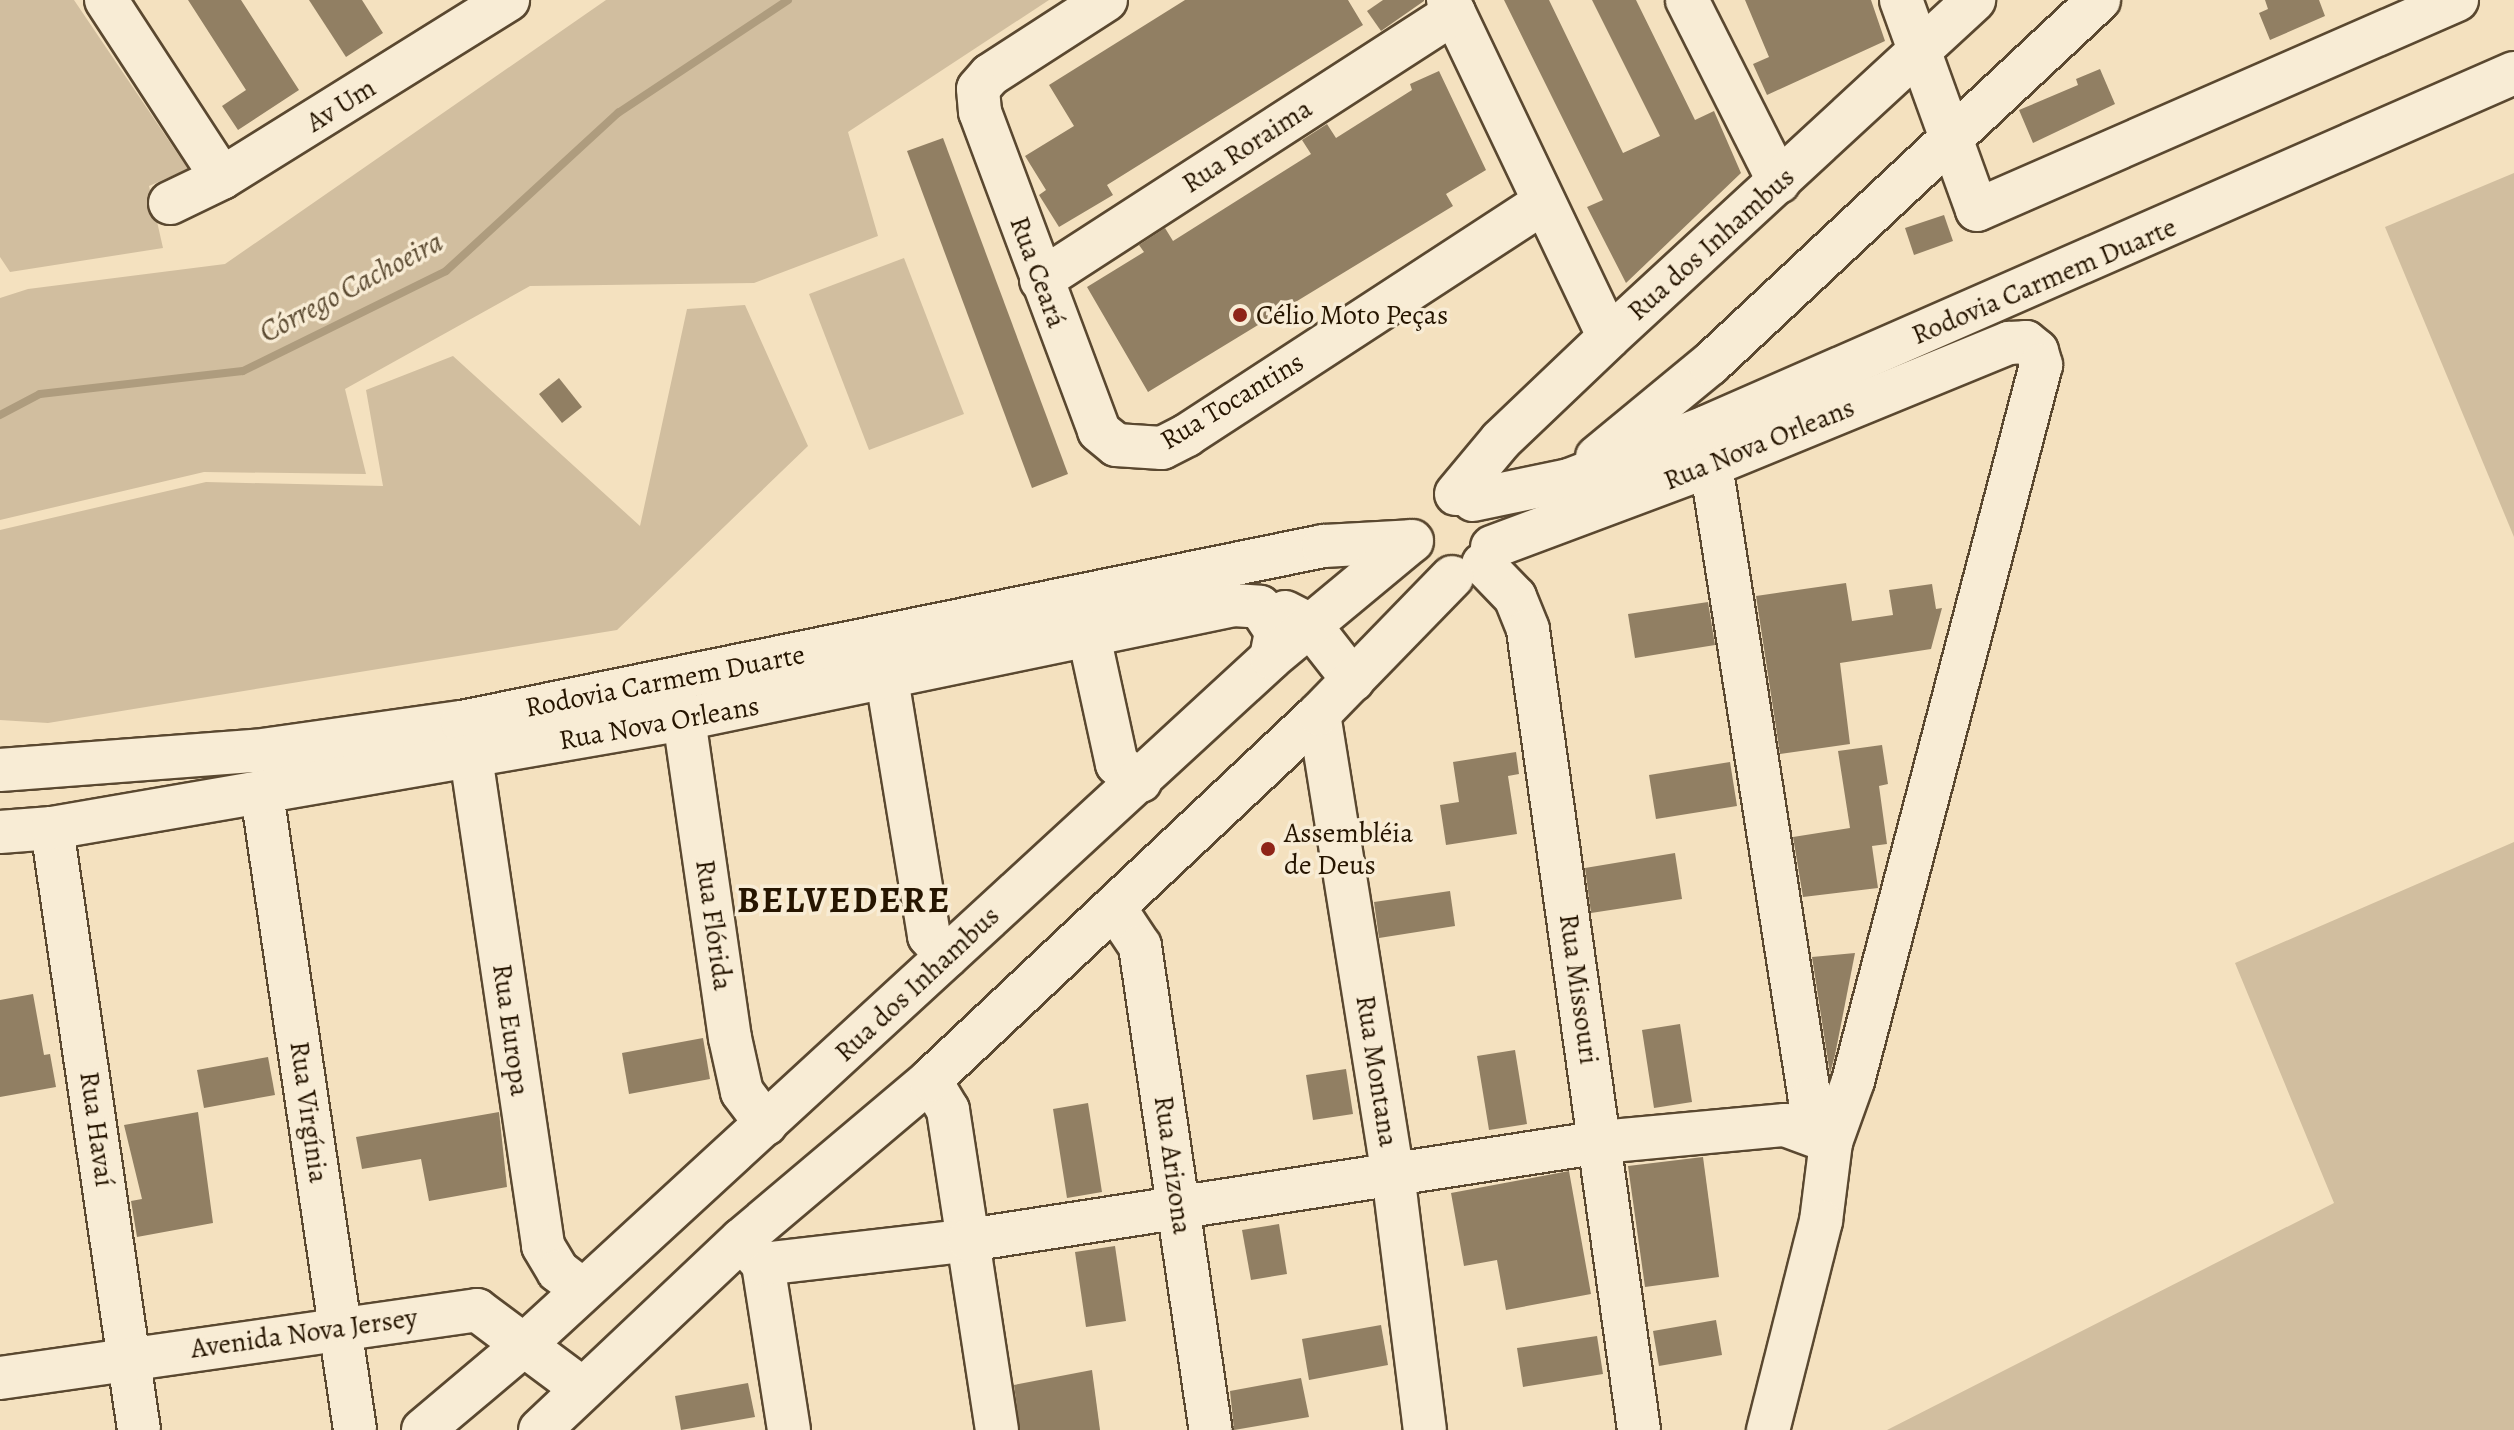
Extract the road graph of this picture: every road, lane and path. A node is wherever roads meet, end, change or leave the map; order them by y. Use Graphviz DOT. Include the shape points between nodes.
graph roads {
  1 [pos="106,0"];
  2 [pos="508,0"];
  3 [pos="1106,0"];
  4 [pos="1687,0"];
  5 [pos="1901,0"];
  6 [pos="1974,0"];
  7 [pos="2099,0"];
  8 [pos="2457,0"];
  9 [pos="1451,6"];
  10 [pos="460,13"];
  11 [pos="1919,52"];
  12 [pos="2514,73"];
  13 [pos="1950,138"];
  14 [pos="222,178"];
  15 [pos="1779,182"];
  16 [pos="170,203"];
  17 [pos="1543,203"];
  18 [pos="1041,280"];
  19 [pos="1609,337"];
  20 [pos="1116,445"];
  21 [pos="1711,465"];
  22 [pos="1569,480"];
  23 [pos="1460,533"];
  24 [pos="1260,607"];
  25 [pos="1310,625"];
  26 [pos="1089,636"];
  27 [pos="1271,658"];
  28 [pos="887,679"];
  29 [pos="1353,680"];
  30 [pos="1319,714"];
  31 [pos="684,719"];
  32 [pos="471,757"];
  33 [pos="0,770"];
  34 [pos="1140,781"];
  35 [pos="262,794"];
  36 [pos="52,828"];
  37 [pos="0,832"];
  38 [pos="1114,907"];
  39 [pos="947,956"];
  40 [pos="930,1080"];
  41 [pos="766,1124"];
  42 [pos="1601,1142"];
  43 [pos="1831,1142"];
  44 [pos="1393,1174"];
  45 [pos="1179,1206"];
  46 [pos="969,1240"];
  47 [pos="752,1252"];
  48 [pos="582,1289"];
  49 [pos="340,1326"];
  50 [pos="524,1345"];
  51 [pos="130,1357"];
  52 [pos="0,1378"];
  53 [pos="560,1416"];
  54 [pos="139,1430"];
  55 [pos="355,1430"];
  56 [pos="423,1430"];
  57 [pos="789,1430"];
  58 [pos="997,1430"];
  59 [pos="1211,1430"];
  60 [pos="1425,1430"];
  61 [pos="1639,1430"];
  62 [pos="1768,1430"];
  1 -- 14 [label="street"];
  2 -- 10 [label="street, Av Um"];
  3 -- 18 [label="street, Rua Ceará" via="990,75 978,89 980,112"];
  4 -- 15 [label="street"];
  5 -- 11 [label="street"];
  6 -- 11 [label="street, Rua dos Inhambus"];
  7 -- 13 [label="street"];
  8 -- 13 [label="street" via="1977,210"];
  9 -- 17 [label="street"];
  9 -- 18 [label="street, Rua Roraima"];
  10 -- 14 [label="street, Av Um"];
  11 -- 13 [label="street"];
  11 -- 15 [label="street, Rua dos Inhambus"];
  12 -- 22 [label="street, Rodovia Carmem Duarte" via="1720,421"];
  13 -- 22 [label="street" via="1710,364"];
  14 -- 16 [label="street, Av Um"];
  15 -- 19 [label="street, Rua dos Inhambus"];
  17 -- 19 [label="street"];
  17 -- 20 [label="street, Rua Tocantins" via="1187,435 1162,448"];
  18 -- 20 [label="street, Rua Ceará" via="1099,431"];
  19 -- 23 [label="street, Rua dos Inhambus" via="1501,440"];
  21 -- 23 [label="street, Rua Nova Orleans"];
  21 -- 43 [label="street" via="1810,1100"];
  21 -- 43 [label="street, Rua Nova Orleans" via="2009,343 2026,342 2037,351 2041,365 1853,1081"];
  22 -- 23 [label="street, Rodovia Carmem Duarte"];
  23 -- 25 [label="street, Rua dos Inhambus"];
  23 -- 29 [label="street, Rua dos Inhambus"];
  23 -- 33 [label="street, Rodovia Carmem Duarte" via="1323,546 462,722 255,751"];
  23 -- 42 [label="street, Rua Missouri" via="1515,597 1528,630"];
  24 -- 25 [label="street, Rua Nova Orleans"];
  24 -- 26 [label="street, Rua Nova Orleans" via="1234,605"];
  24 -- 27 [label="street" via="1276,632"];
  25 -- 27 [label="street, Rua dos Inhambus"];
  25 -- 29 [label="street"];
  26 -- 28 [label="street, Rua Nova Orleans"];
  26 -- 34 [label="street" via="1117,764"];
  27 -- 34 [label="street, Rua dos Inhambus"];
  28 -- 31 [label="street, Rua Nova Orleans"];
  28 -- 39 [label="street" via="929,936"];
  29 -- 30 [label="street, Rua dos Inhambus"];
  30 -- 38 [label="street, Rua dos Inhambus"];
  30 -- 44 [label="street, Rua Montana"];
  31 -- 32 [label="street, Rua Nova Orleans"];
  31 -- 41 [label="street, Rua Flórida" via="730,1038 742,1092"];
  32 -- 35 [label="street, Rua Nova Orleans"];
  32 -- 48 [label="street, Rua Europa" via="543,1246 558,1271"];
  34 -- 39 [label="street, Rua dos Inhambus"];
  35 -- 36 [label="street, Rua Nova Orleans"];
  35 -- 49 [label="street, Rua Virgínia"];
  36 -- 37 [label="street, Rua Nova Orleans"];
  36 -- 51 [label="street, Rua Havaí"];
  38 -- 40 [label="street, Rua dos Inhambus"];
  38 -- 45 [label="street, Rua Arizona" via="1140,946"];
  39 -- 41 [label="street, Rua dos Inhambus"];
  40 -- 46 [label="street" via="948,1110"];
  40 -- 47 [label="street, Rua dos Inhambus"];
  41 -- 48 [label="street, Rua dos Inhambus"];
  42 -- 43 [label="street" via="1785,1125"];
  42 -- 44 [label="street"];
  42 -- 61 [label="street, Rua Missouri"];
  43 -- 62 [label="street" via="1821,1221"];
  44 -- 45 [label="street"];
  44 -- 60 [label="street, Rua Montana"];
  45 -- 46 [label="street"];
  45 -- 59 [label="street, Rua Arizona"];
  46 -- 47 [label="street"];
  46 -- 58 [label="street"];
  47 -- 53 [label="street, Rua dos Inhambus"];
  47 -- 57 [label="street"];
  48 -- 50 [label="street, Rua dos Inhambus"];
  49 -- 50 [label="street, Avenida Nova Jersey" via="477,1310"];
  49 -- 51 [label="street, Avenida Nova Jersey"];
  49 -- 55 [label="street, Rua Virgínia"];
  50 -- 53 [label="street, Avenida Nova Jersey"];
  50 -- 56 [label="street, Rua dos Inhambus"];
  51 -- 52 [label="street, Avenida Nova Jersey"];
  51 -- 54 [label="street, Rua Havaí"];
}
